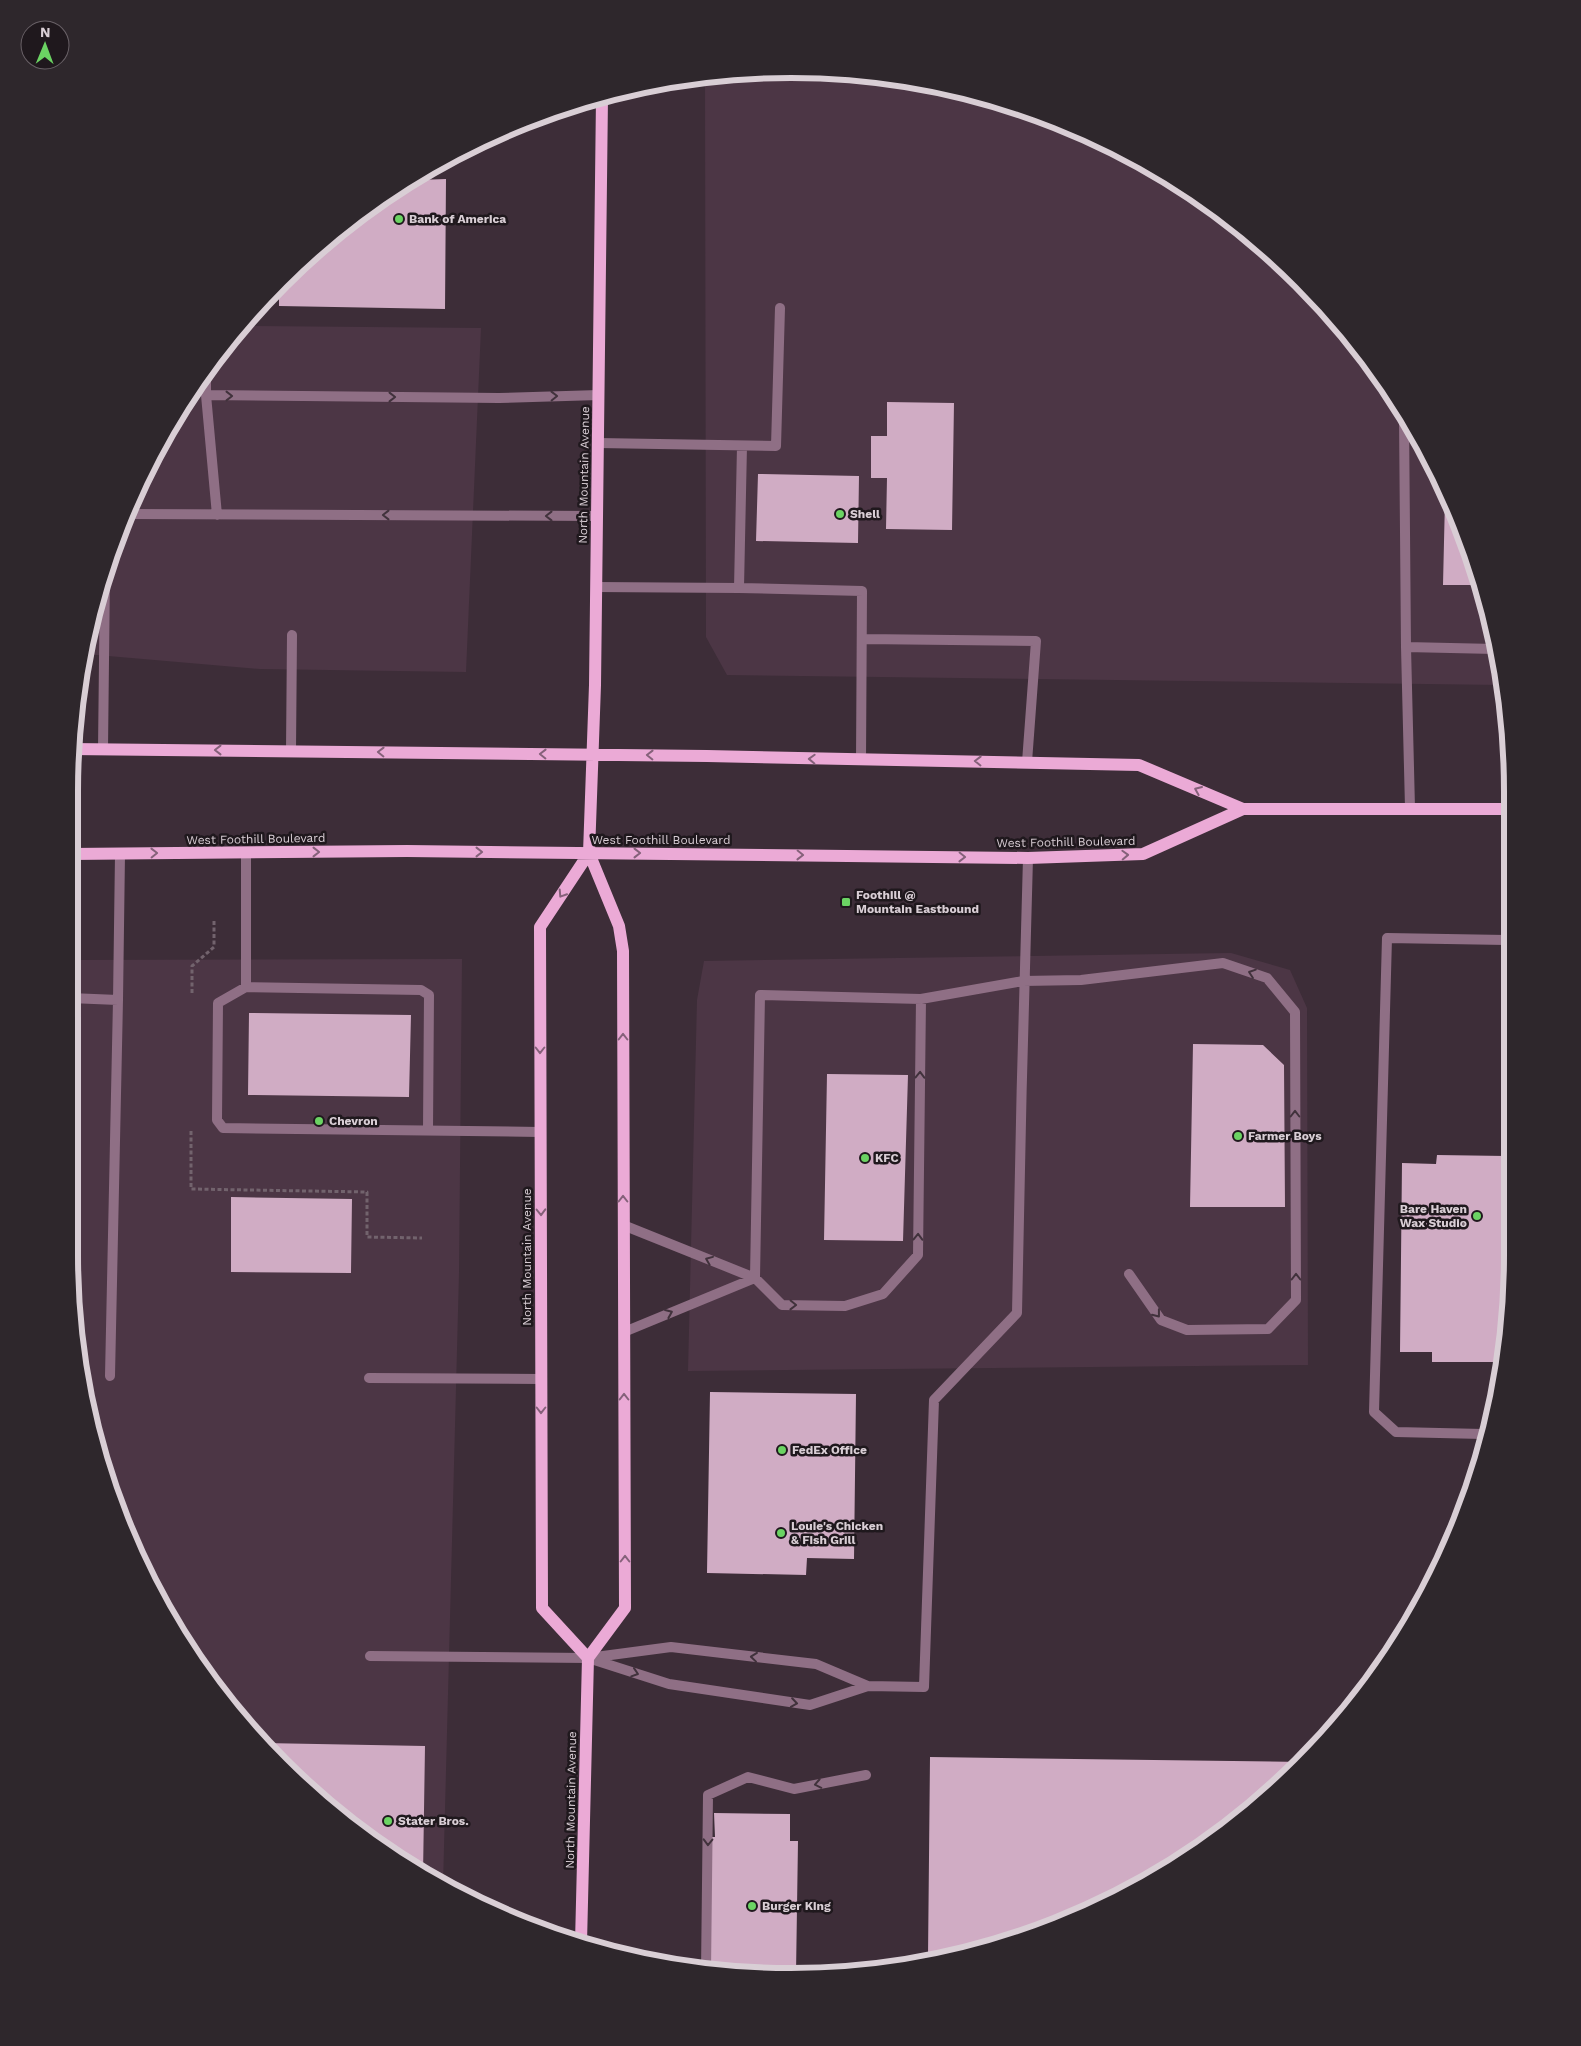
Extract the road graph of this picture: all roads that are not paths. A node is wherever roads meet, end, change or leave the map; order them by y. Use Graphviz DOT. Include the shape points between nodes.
graph roads {
  1 [pos="602,103"];
  2 [pos="780,308"];
  3 [pos="206,383"];
  4 [pos="206,395"];
  5 [pos="599,395"];
  6 [pos="1404,428"];
  7 [pos="598,443"];
  8 [pos="742,446"];
  9 [pos="134,514"];
  10 [pos="218,515"];
  11 [pos="597,516"];
  12 [pos="596,587"];
  13 [pos="739,588"];
  14 [pos="105,597"];
  15 [pos="292,636"];
  16 [pos="863,638"];
  17 [pos="1406,647"];
  18 [pos="1489,649"];
  19 [pos="79,749"];
  20 [pos="103,749"];
  21 [pos="291,750"];
  22 [pos="592,754"];
  23 [pos="861,760"];
  24 [pos="1027,762"];
  25 [pos="1410,808"];
  26 [pos="1243,809"];
  27 [pos="1504,809"];
  28 [pos="246,852"];
  29 [pos="589,853"];
  30 [pos="78,854"];
  31 [pos="120,854"];
  32 [pos="1028,858"];
  33 [pos="1504,940"];
  34 [pos="1023,981"];
  35 [pos="246,987"];
  36 [pos="78,998"];
  37 [pos="921,999"];
  38 [pos="118,1000"];
  39 [pos="428,1130"];
  40 [pos="540,1132"];
  41 [pos="623,1226"];
  42 [pos="1129,1274"];
  43 [pos="755,1278"];
  44 [pos="624,1332"];
  45 [pos="110,1376"];
  46 [pos="369,1378"];
  47 [pos="541,1379"];
  48 [pos="1480,1434"];
  49 [pos="370,1656"];
  50 [pos="588,1658"];
  51 [pos="868,1686"];
  52 [pos="866,1775"];
  53 [pos="581,1937"];
  54 [pos="706,1963"];
  1 -- 5 [label="main road, North Mountain Avenue"];
  2 -- 8 [label="lane" via="776,446"];
  3 -- 4 [label="lane"];
  4 -- 5 [label="lane, one-way" via="499,398"];
  4 -- 10 [label="lane"];
  5 -- 7 [label="main road, North Mountain Avenue"];
  6 -- 17 [label="lane"];
  7 -- 8 [label="lane"];
  7 -- 11 [label="main road, North Mountain Avenue"];
  8 -- 13 [label="lane"];
  9 -- 10 [label="lane"];
  11 -- 10 [label="lane, one-way"];
  11 -- 12 [label="main road, North Mountain Avenue"];
  12 -- 13 [label="lane"];
  12 -- 22 [label="main road, North Mountain Avenue"];
  13 -- 16 [label="lane" via="862,591"];
  14 -- 20 [label="lane"];
  15 -- 21 [label="lane"];
  16 -- 23 [label="lane"];
  16 -- 24 [label="lane" via="1036,641"];
  17 -- 18 [label="lane"];
  17 -- 25 [label="lane"];
  19 -- 20 [label="main road, West Foothill Boulevard"];
  21 -- 20 [label="main road, West Foothill Boulevard, one-way"];
  22 -- 21 [label="main road, West Foothill Boulevard, one-way"];
  23 -- 22 [label="main road, West Foothill Boulevard, one-way"];
  22 -- 29 [label="main road, North Mountain Avenue"];
  24 -- 23 [label="main road, West Foothill Boulevard, one-way"];
  26 -- 24 [label="main road, West Foothill Boulevard, one-way" via="1140,765"];
  25 -- 26 [label="main road, West Foothill Boulevard"];
  25 -- 27 [label="main road, West Foothill Boulevard"];
  32 -- 26 [label="main road, West Foothill Boulevard, one-way" via="1143,854"];
  28 -- 29 [label="main road, West Foothill Boulevard, one-way"];
  31 -- 28 [label="main road, West Foothill Boulevard, one-way"];
  28 -- 35 [label="lane"];
  29 -- 32 [label="main road, West Foothill Boulevard, one-way"];
  29 -- 40 [label="main road, North Mountain Avenue, one-way" via="540,927"];
  41 -- 29 [label="main road, North Mountain Avenue, one-way" via="623,951 619,926"];
  30 -- 31 [label="main road, West Foothill Boulevard"];
  31 -- 38 [label="lane"];
  32 -- 34 [label="lane"];
  33 -- 48 [label="lane" via="1387,938 1374,1412 1396,1432"];
  34 -- 37 [label="lane"];
  42 -- 34 [label="lane, one-way" via="1160,1320 1187,1330 1268,1329 1296,1300 1295,1012 1267,978 1223,963 1081,980"];
  34 -- 51 [label="lane" via="1017,1312 934,1400 924,1687"];
  35 -- 39 [label="lane" via="421,990 429,995"];
  35 -- 39 [label="lane" via="218,1003 217,1120 223,1128"];
  36 -- 38 [label="lane"];
  37 -- 43 [label="lane" via="760,995"];
  43 -- 37 [label="lane, one-way" via="782,1305 845,1306 883,1294 918,1255"];
  38 -- 45 [label="lane"];
  39 -- 40 [label="lane"];
  40 -- 47 [label="main road, North Mountain Avenue, one-way"];
  43 -- 41 [label="lane, one-way"];
  41 -- 44 [label="main road, North Mountain Avenue"];
  44 -- 43 [label="lane, one-way"];
  50 -- 44 [label="main road, North Mountain Avenue, one-way" via="625,1608"];
  46 -- 47 [label="lane"];
  47 -- 50 [label="main road, North Mountain Avenue, one-way" via="542,1608"];
  49 -- 50 [label="lane"];
  51 -- 50 [label="lane, one-way" via="816,1664 671,1647"];
  50 -- 51 [label="lane, one-way" via="669,1684 810,1705"];
  50 -- 53 [label="main road, North Mountain Avenue"];
  52 -- 54 [label="lane, one-way" via="794,1789 748,1777 708,1795"];
}
